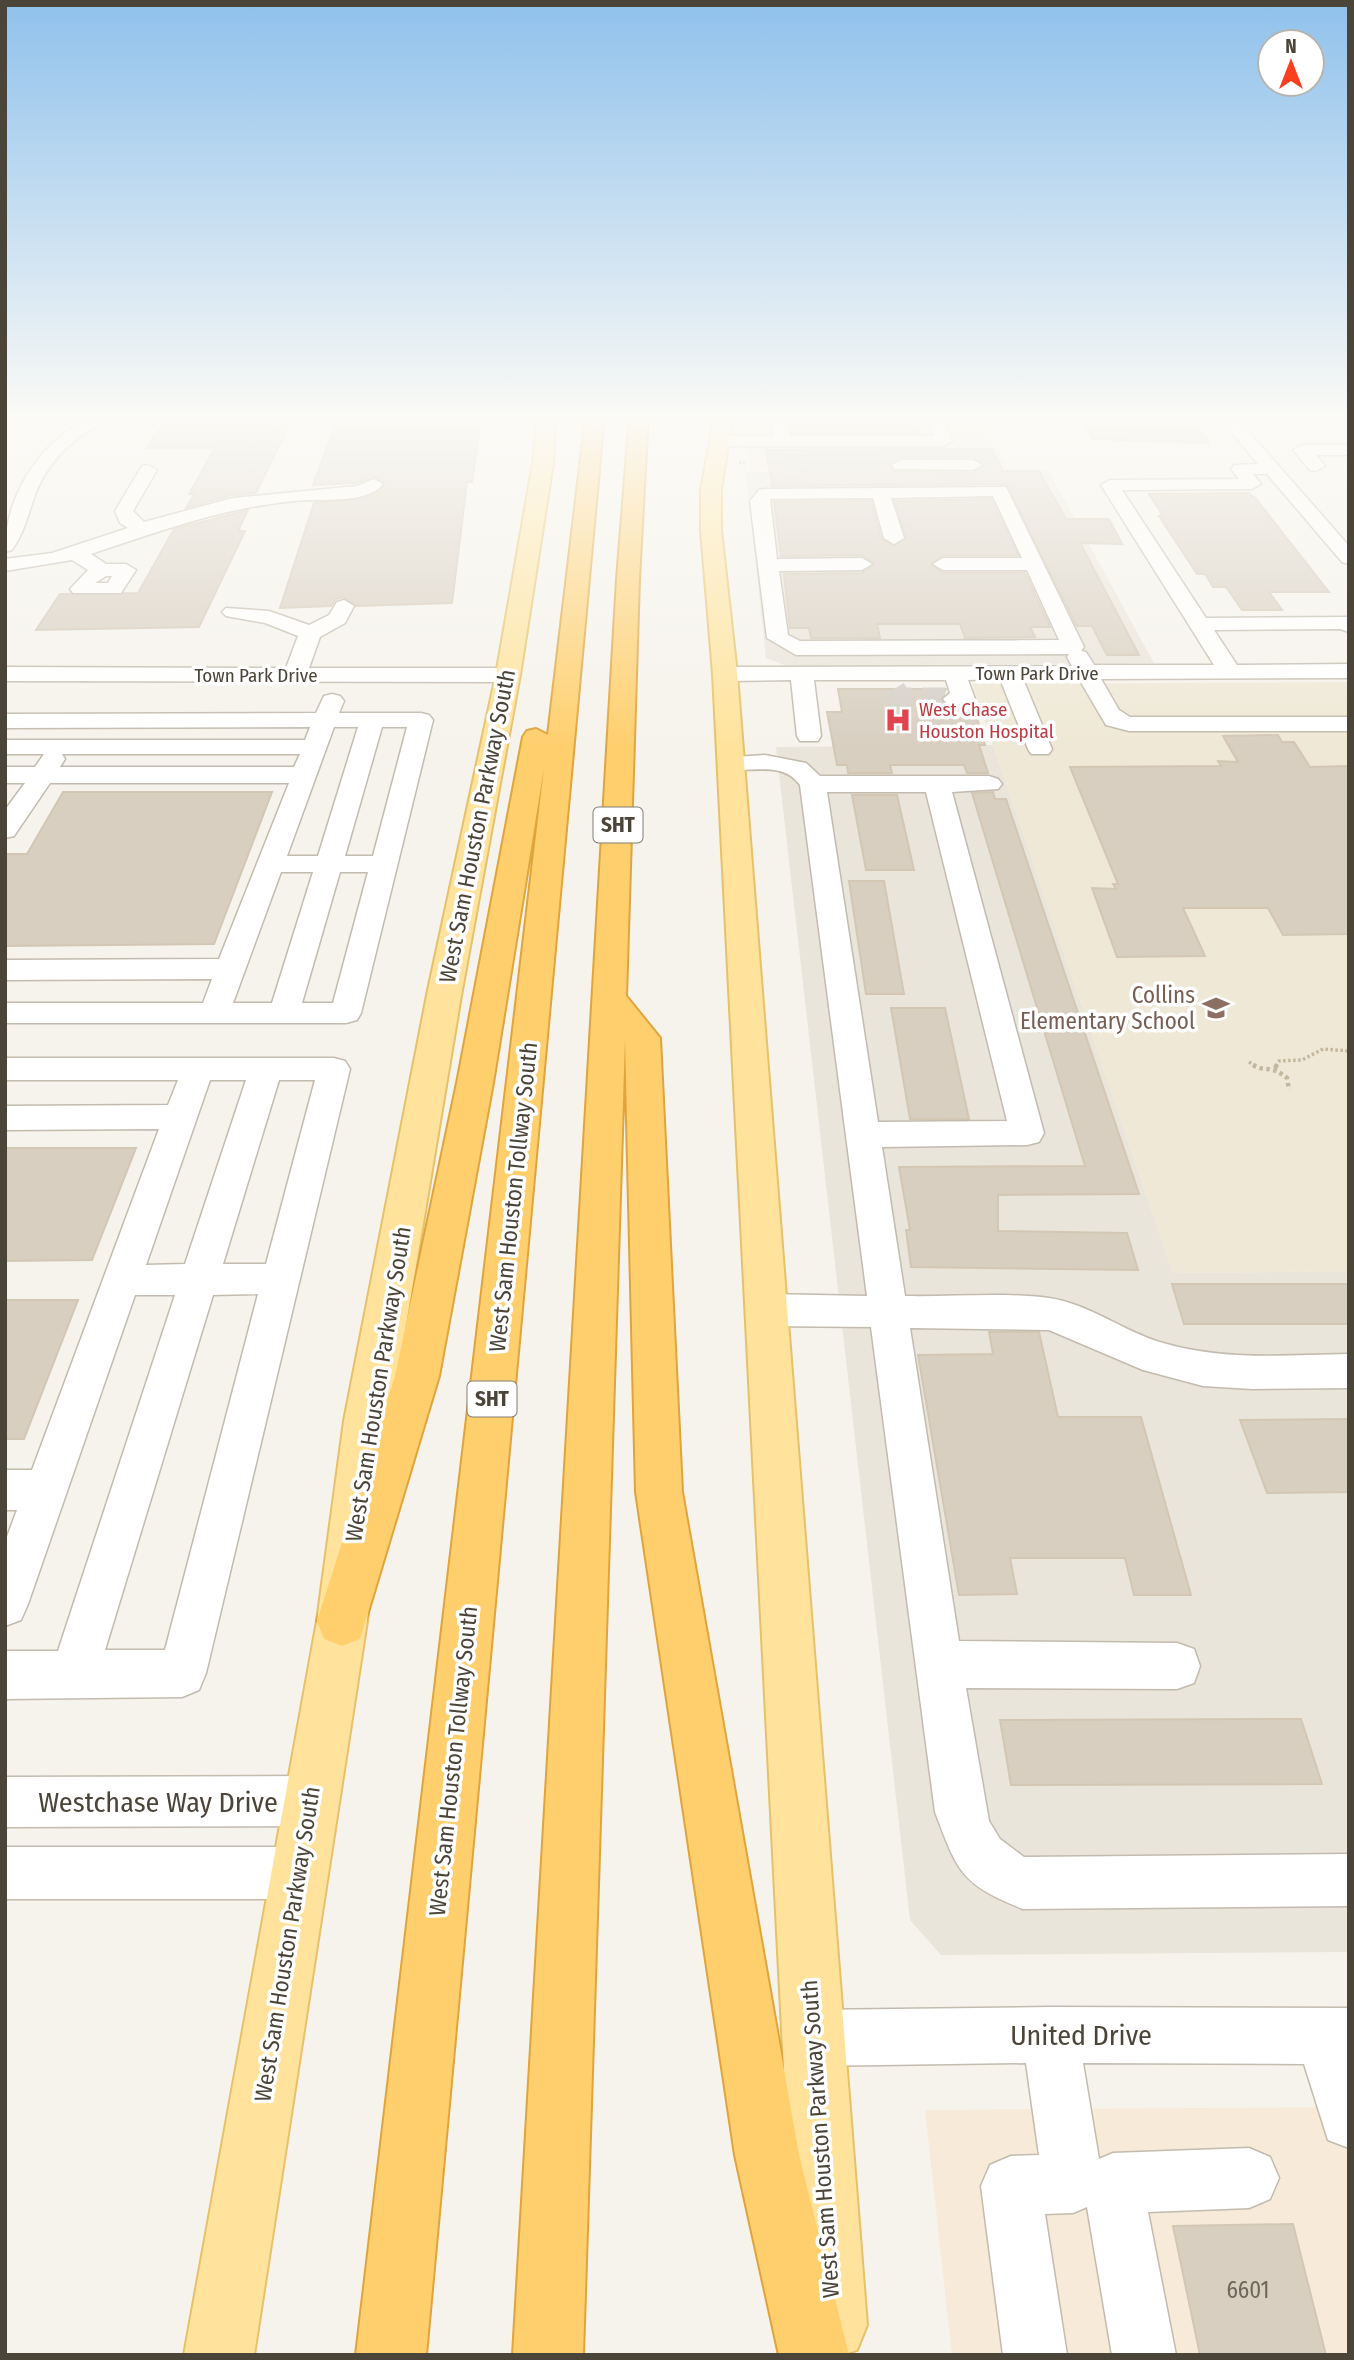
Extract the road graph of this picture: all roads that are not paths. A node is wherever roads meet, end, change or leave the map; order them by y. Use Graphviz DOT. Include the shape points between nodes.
graph roads {
  1 [pos="17,525"];
  2 [pos="135,525"];
  3 [pos="156,525"];
  4 [pos="533,525"];
  5 [pos="570,525"];
  6 [pos="584,525"];
  7 [pos="631,525"];
  8 [pos="711,525"];
  9 [pos="763,525"];
  10 [pos="890,525"];
  11 [pos="1016,525"];
  12 [pos="1136,525"];
  13 [pos="1321,525"];
  14 [pos="142,530"];
  15 [pos="894,538"];
  16 [pos="5,546"];
  17 [pos="75,553"];
  18 [pos="1349,558"];
  19 [pos="862,564"];
  20 [pos="943,564"];
  21 [pos="1034,564"];
  22 [pos="5,565"];
  23 [pos="769,565"];
  24 [pos="102,570"];
  25 [pos="344,606"];
  26 [pos="249,607"];
  27 [pos="1200,624"];
  28 [pos="1349,626"];
  29 [pos="310,633"];
  30 [pos="927,647"];
  31 [pos="1073,647"];
  32 [pos="1255,671"];
  33 [pos="1349,671"];
  34 [pos="1085,672"];
  35 [pos="1230,672"];
  36 [pos="945,673"];
  37 [pos="1009,673"];
  38 [pos="5,674"];
  39 [pos="724,674"];
  40 [pos="802,674"];
  41 [pos="109,675"];
  42 [pos="295,675"];
  43 [pos="342,675"];
  44 [pos="508,675"];
  45 [pos="955,699"];
  46 [pos="324,720"];
  47 [pos="372,720"];
  48 [pos="5,721"];
  49 [pos="80,721"];
  50 [pos="1349,724"];
  51 [pos="1292,725"];
  52 [pos="809,736"];
  53 [pos="5,747"];
  54 [pos="61,747"];
  55 [pos="313,747"];
  56 [pos="1040,749"];
  57 [pos="730,763"];
  58 [pos="5,775"];
  59 [pos="43,775"];
  60 [pos="303,775"];
  61 [pos="813,784"];
  62 [pos="937,784"];
  63 [pos="989,784"];
  64 [pos="5,830"];
  65 [pos="270,864"];
  66 [pos="329,864"];
  67 [pos="384,864"];
  68 [pos="230,969"];
  69 [pos="5,970"];
  70 [pos="610,999"];
  71 [pos="5,1013"];
  72 [pos="214,1013"];
  73 [pos="285,1013"];
  74 [pos="5,1069"];
  75 [pos="198,1069"];
  76 [pos="266,1069"];
  77 [pos="180,1117"];
  78 [pos="5,1118"];
  79 [pos="864,1135"];
  80 [pos="281,1279"];
  81 [pos="122,1280"];
  82 [pos="199,1280"];
  83 [pos="765,1310"];
  84 [pos="889,1311"];
  85 [pos="1349,1371"];
  86 [pos="26,1490"];
  87 [pos="9,1585"];
  88 [pos="342,1621"];
  89 [pos="939,1664"];
  90 [pos="1177,1666"];
  91 [pos="5,1675"];
  92 [pos="74,1675"];
  93 [pos="311,1801"];
  94 [pos="5,1802"];
  95 [pos="299,1872"];
  96 [pos="5,1873"];
  97 [pos="1349,1880"];
  98 [pos="1050,2035"];
  99 [pos="1336,2036"];
  100 [pos="813,2038"];
  101 [pos="1349,2119"];
  102 [pos="1248,2178"];
  103 [pos="1093,2183"];
  104 [pos="219,2355"];
  105 [pos="391,2355"];
  106 [pos="548,2355"];
  107 [pos="814,2355"];
  108 [pos="834,2355"];
  109 [pos="1035,2355"];
  110 [pos="1144,2355"];
  1 -- 16 [label="street"];
  2 -- 14 [label="street"];
  3 -- 14 [label="street"];
  4 -- 44 [label="main road, West Sam Houston Parkway South"];
  5 -- 88 [label="highway" via="552,596 531,777 417,1376"];
  6 -- 105 [label="highway, West Sam Houston Tollway South / SHT"];
  7 -- 70 [label="highway, SHT"];
  8 -- 39 [label="main road, West Sam Houston Parkway South"];
  9 -- 23 [label="street"];
  10 -- 15 [label="street"];
  11 -- 21 [label="street"];
  12 -- 27 [label="street"];
  13 -- 18 [label="street"];
  14 -- 17 [label="street"];
  17 -- 22 [label="street"];
  17 -- 24 [label="street"];
  19 -- 23 [label="street"];
  20 -- 21 [label="street"];
  21 -- 31 [label="street"];
  23 -- 30 [label="street" via="782,642 796,648"];
  25 -- 29 [label="street" via="338,619"];
  26 -- 29 [label="street"];
  27 -- 28 [label="street"];
  27 -- 35 [label="street"];
  29 -- 42 [label="street"];
  30 -- 31 [label="street"];
  30 -- 36 [label="street"];
  31 -- 34 [label="street"];
  32 -- 33 [label="street, Town Park Drive"];
  32 -- 35 [label="street, Town Park Drive"];
  32 -- 51 [label="street"];
  34 -- 35 [label="street, Town Park Drive"];
  34 -- 37 [label="street, Town Park Drive"];
  34 -- 51 [label="street" via="1114,720 1129,724"];
  36 -- 37 [label="street, Town Park Drive"];
  36 -- 40 [label="street, Town Park Drive" via="892,681"];
  36 -- 45 [label="street" via="963,699"];
  37 -- 56 [label="street"];
  38 -- 41 [label="street, Town Park Drive"];
  39 -- 40 [label="street, Town Park Drive"];
  39 -- 57 [label="main road, West Sam Houston Parkway South"];
  40 -- 52 [label="street"];
  41 -- 42 [label="street, Town Park Drive"];
  41 -- 49 [label="street"];
  42 -- 43 [label="street, Town Park Drive"];
  43 -- 44 [label="street, Town Park Drive"];
  43 -- 46 [label="street"];
  44 -- 88 [label="main road, West Sam Houston Parkway South" via="367,1421"];
  46 -- 47 [label="street"];
  46 -- 49 [label="street"];
  46 -- 55 [label="street"];
  47 -- 66 [label="street"];
  47 -- 67 [label="street" via="421,720"];
  48 -- 49 [label="street"];
  49 -- 54 [label="street"];
  50 -- 51 [label="street"];
  53 -- 54 [label="street"];
  54 -- 55 [label="street"];
  54 -- 59 [label="street"];
  55 -- 60 [label="street"];
  57 -- 61 [label="street" via="788,764 807,773"];
  57 -- 83 [label="main road, West Sam Houston Parkway South"];
  58 -- 59 [label="street"];
  59 -- 60 [label="street"];
  59 -- 64 [label="street"];
  60 -- 65 [label="street"];
  61 -- 62 [label="street"];
  61 -- 79 [label="street"];
  62 -- 63 [label="street"];
  62 -- 79 [label="street" via="1027,1133"];
  65 -- 66 [label="street"];
  65 -- 68 [label="street"];
  66 -- 67 [label="street"];
  66 -- 73 [label="street"];
  67 -- 73 [label="street" via="346,1013"];
  68 -- 69 [label="street"];
  68 -- 72 [label="street"];
  70 -- 106 [label="highway, SHT"];
  70 -- 107 [label="highway" via="643,1038 659,1492 767,2155"];
  71 -- 72 [label="street"];
  72 -- 73 [label="street"];
  74 -- 75 [label="street"];
  75 -- 76 [label="street"];
  75 -- 77 [label="street"];
  76 -- 80 [label="street" via="334,1069"];
  76 -- 82 [label="street"];
  77 -- 78 [label="street"];
  77 -- 81 [label="street"];
  79 -- 84 [label="street"];
  80 -- 82 [label="street"];
  80 -- 92 [label="street" via="182,1673"];
  81 -- 82 [label="street"];
  81 -- 86 [label="street"];
  82 -- 92 [label="street"];
  83 -- 84 [label="street"];
  83 -- 100 [label="main road, West Sam Houston Parkway South"];
  84 -- 85 [label="street" via="1049,1314 1079,1320 1156,1358 1195,1369"];
  84 -- 89 [label="street"];
  86 -- 87 [label="street"];
  88 -- 93 [label="main road, West Sam Houston Parkway South"];
  89 -- 90 [label="street"];
  89 -- 97 [label="street" via="960,1812 973,1846 993,1871 1023,1883"];
  91 -- 92 [label="street"];
  93 -- 94 [label="street, Westchase Way Drive"];
  93 -- 95 [label="main road, West Sam Houston Parkway South"];
  95 -- 96 [label="street"];
  95 -- 104 [label="main road, West Sam Houston Parkway South"];
  98 -- 99 [label="street, United Drive"];
  98 -- 100 [label="street, United Drive"];
  98 -- 103 [label="street"];
  99 -- 101 [label="street"];
  100 -- 108 [label="main road, West Sam Houston Parkway South"];
  102 -- 103 [label="street"];
  103 -- 109 [label="street" via="1011,2186"];
  103 -- 110 [label="street"];
}
